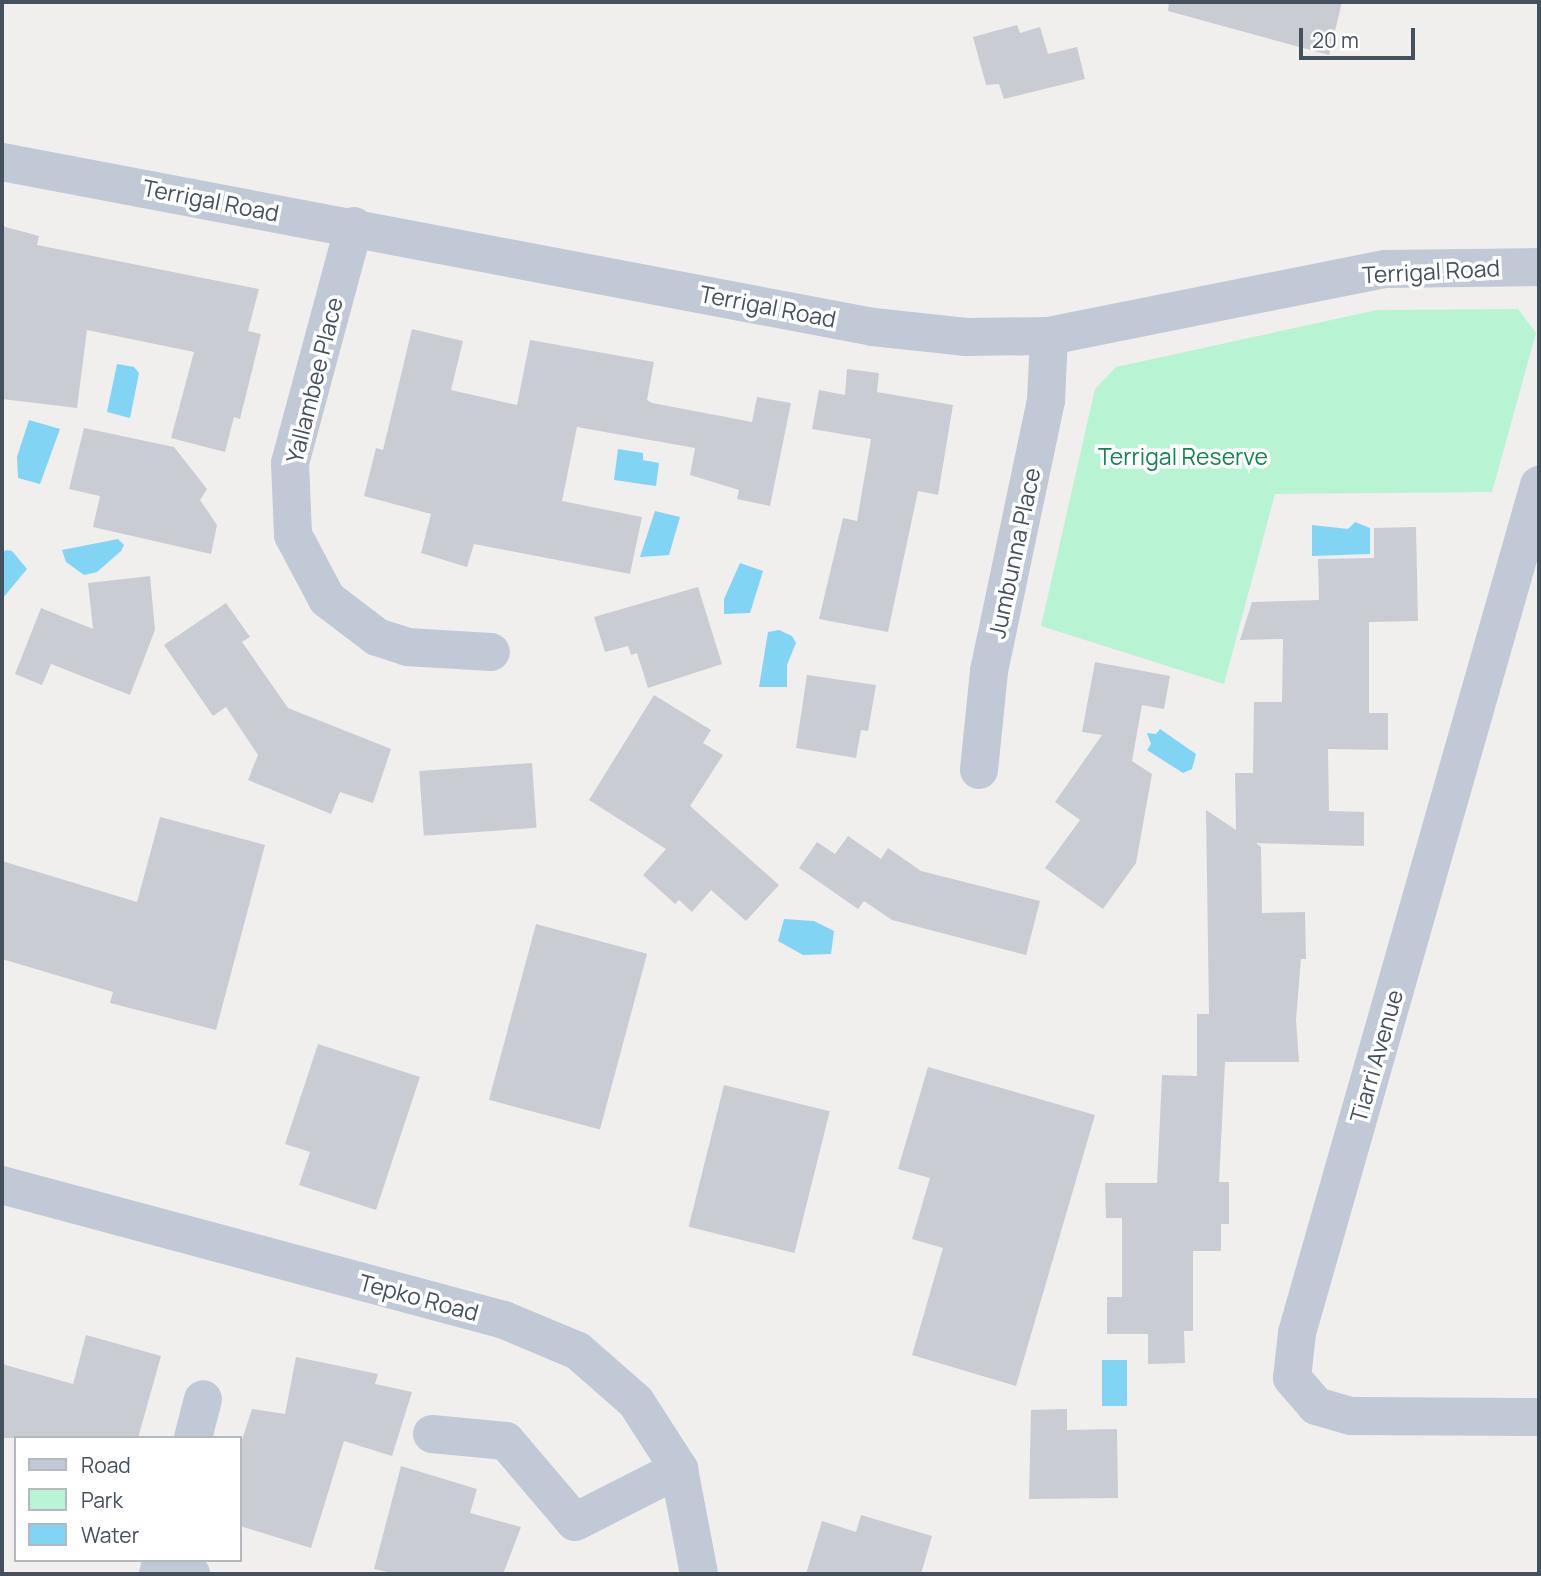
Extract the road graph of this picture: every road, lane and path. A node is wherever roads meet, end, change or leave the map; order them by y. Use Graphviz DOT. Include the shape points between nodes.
graph roads {
  1 [pos="2,162"];
  2 [pos="354,226"];
  3 [pos="1539,267"];
  4 [pos="1049,336"];
  5 [pos="1539,485"];
  6 [pos="491,652"];
  7 [pos="979,770"];
  8 [pos="2,1185"];
  9 [pos="203,1399"];
  10 [pos="1539,1417"];
  11 [pos="432,1434"];
  12 [pos="194,1436"];
  13 [pos="679,1469"];
  14 [pos="699,1574"];
  1 -- 2 [label="street, Terrigal Road"];
  2 -- 4 [label="street, Terrigal Road" via="873,327 966,337"];
  2 -- 6 [label="street, Yallambee Place" via="290,463 293,535 327,599 377,637 407,647"];
  3 -- 4 [label="street, Terrigal Road" via="1385,269"];
  4 -- 7 [label="street, Jumbunna Place" via="1046,400 989,671"];
  5 -- 10 [label="street, Tiarri Avenue" via="1297,1333 1292,1378 1316,1406 1351,1416"];
  8 -- 13 [label="street, Tepko Road" via="504,1320 578,1351 636,1402"];
  9 -- 12 [label="street"];
  11 -- 13 [label="street" via="506,1441 575,1522"];
  13 -- 14 [label="street, Tepko Road"];
}
